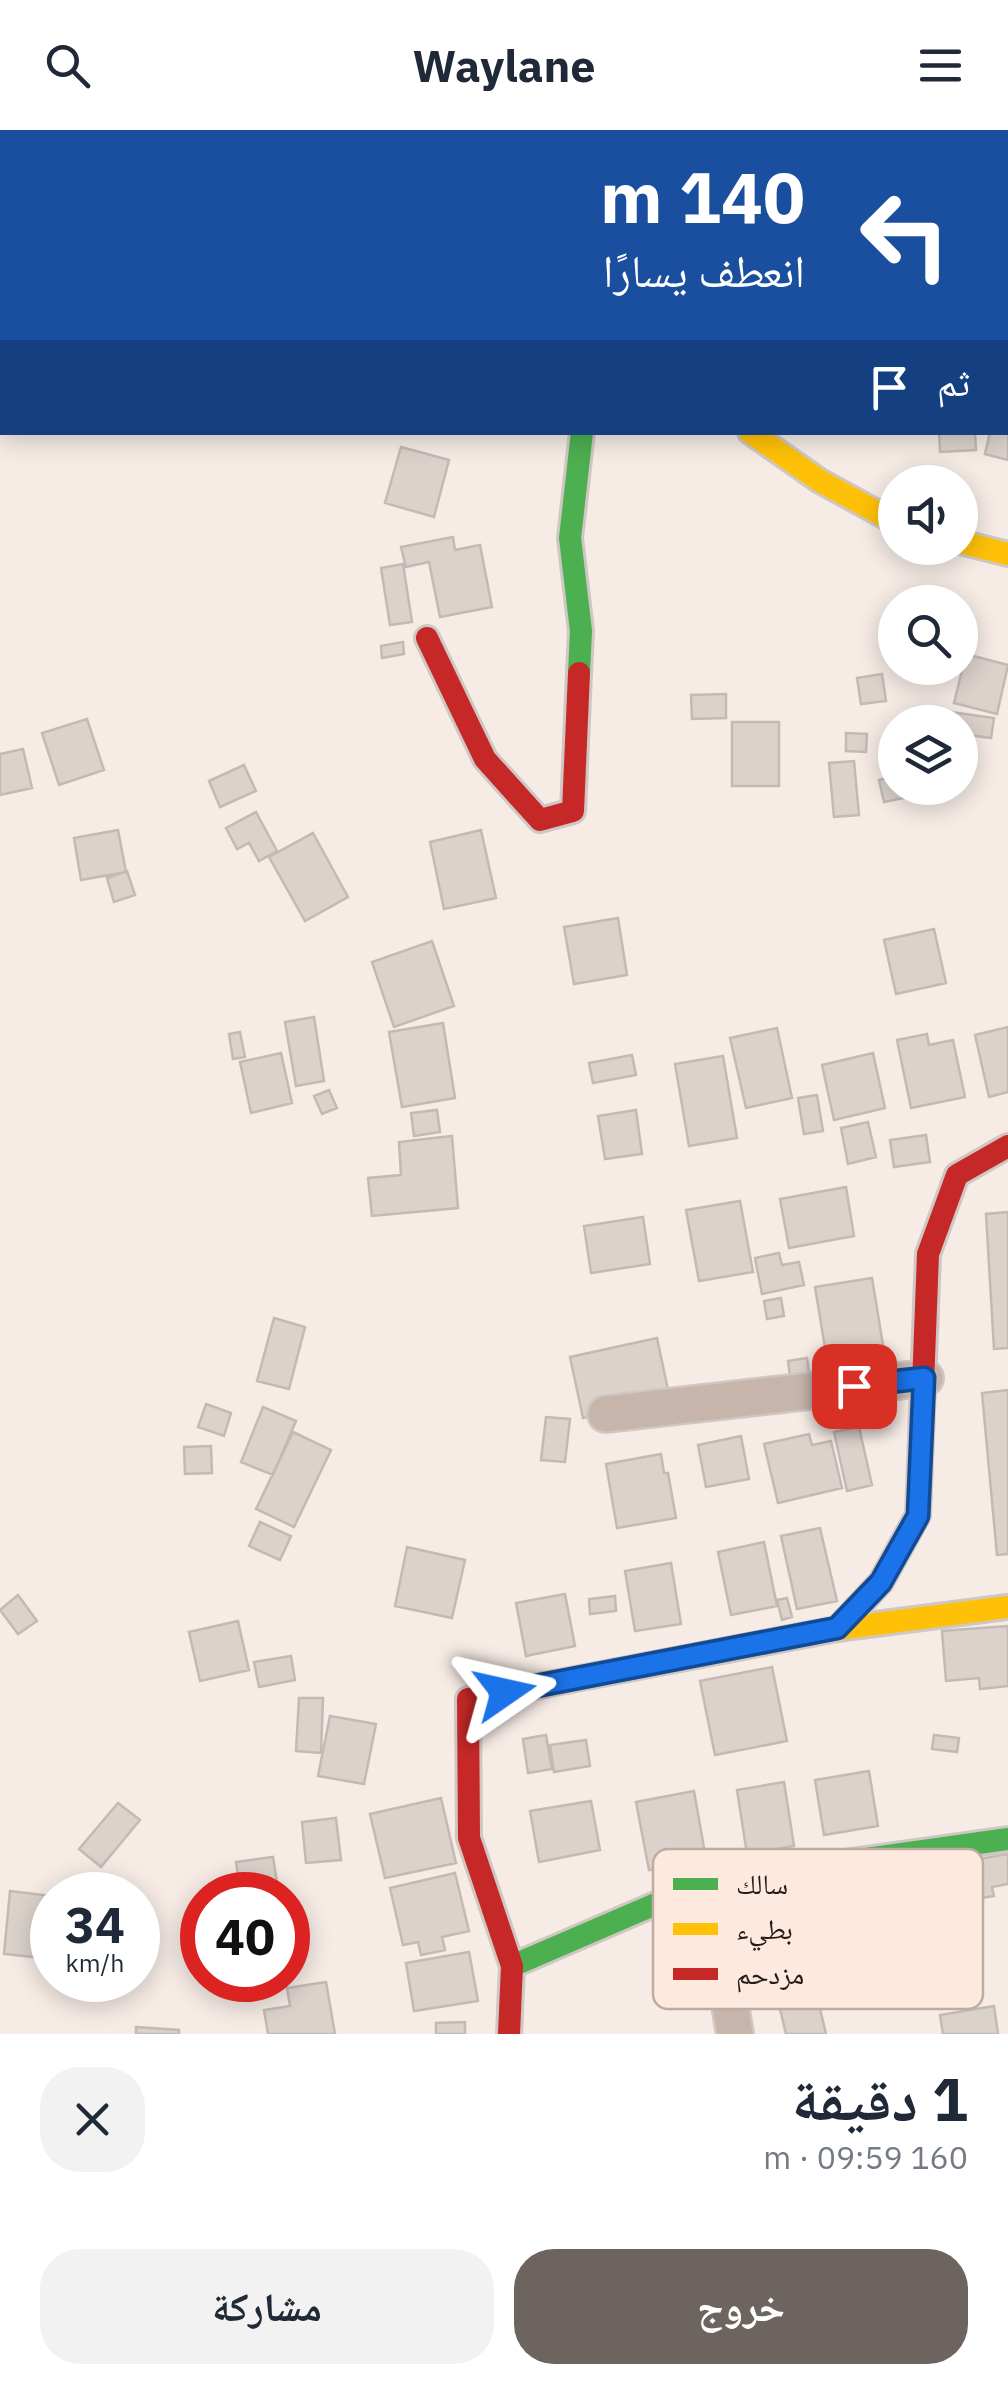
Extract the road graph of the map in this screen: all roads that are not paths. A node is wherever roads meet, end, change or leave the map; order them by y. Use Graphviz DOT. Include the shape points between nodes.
graph roads {
  1 [pos="582,435"];
  2 [pos="754,435"];
  3 [pos="878,513"];
  4 [pos="978,546"];
  5 [pos="1008,554"];
  6 [pos="427,638"];
  7 [pos="1008,1146"];
  8 [pos="924,1378"];
  9 [pos="606,1414"];
  10 [pos="1008,1608"];
  11 [pos="837,1628"];
  12 [pos="1008,1839"];
  13 [pos="938,1849"];
  14 [pos="653,1906"];
  15 [pos="512,1966"];
  16 [pos="731,2009"];
  17 [pos="508,2034"];
  18 [pos="735,2034"];
  1 -- 6 [label="street" via="570,538 581,632 573,810 540,820 485,758"];
  2 -- 3 [label="street"];
  4 -- 5 [label="street"];
  7 -- 8 [label="street" via="957,1175 928,1254"];
  8 -- 9 [label="street"];
  8 -- 11 [label="street" via="918,1516 881,1582"];
  10 -- 11 [label="street"];
  11 -- 15 [label="street" via="468,1699 468,1838"];
  12 -- 13 [label="street"];
  14 -- 15 [label="street"];
  15 -- 17 [label="street"];
  16 -- 18 [label="street"];
}
